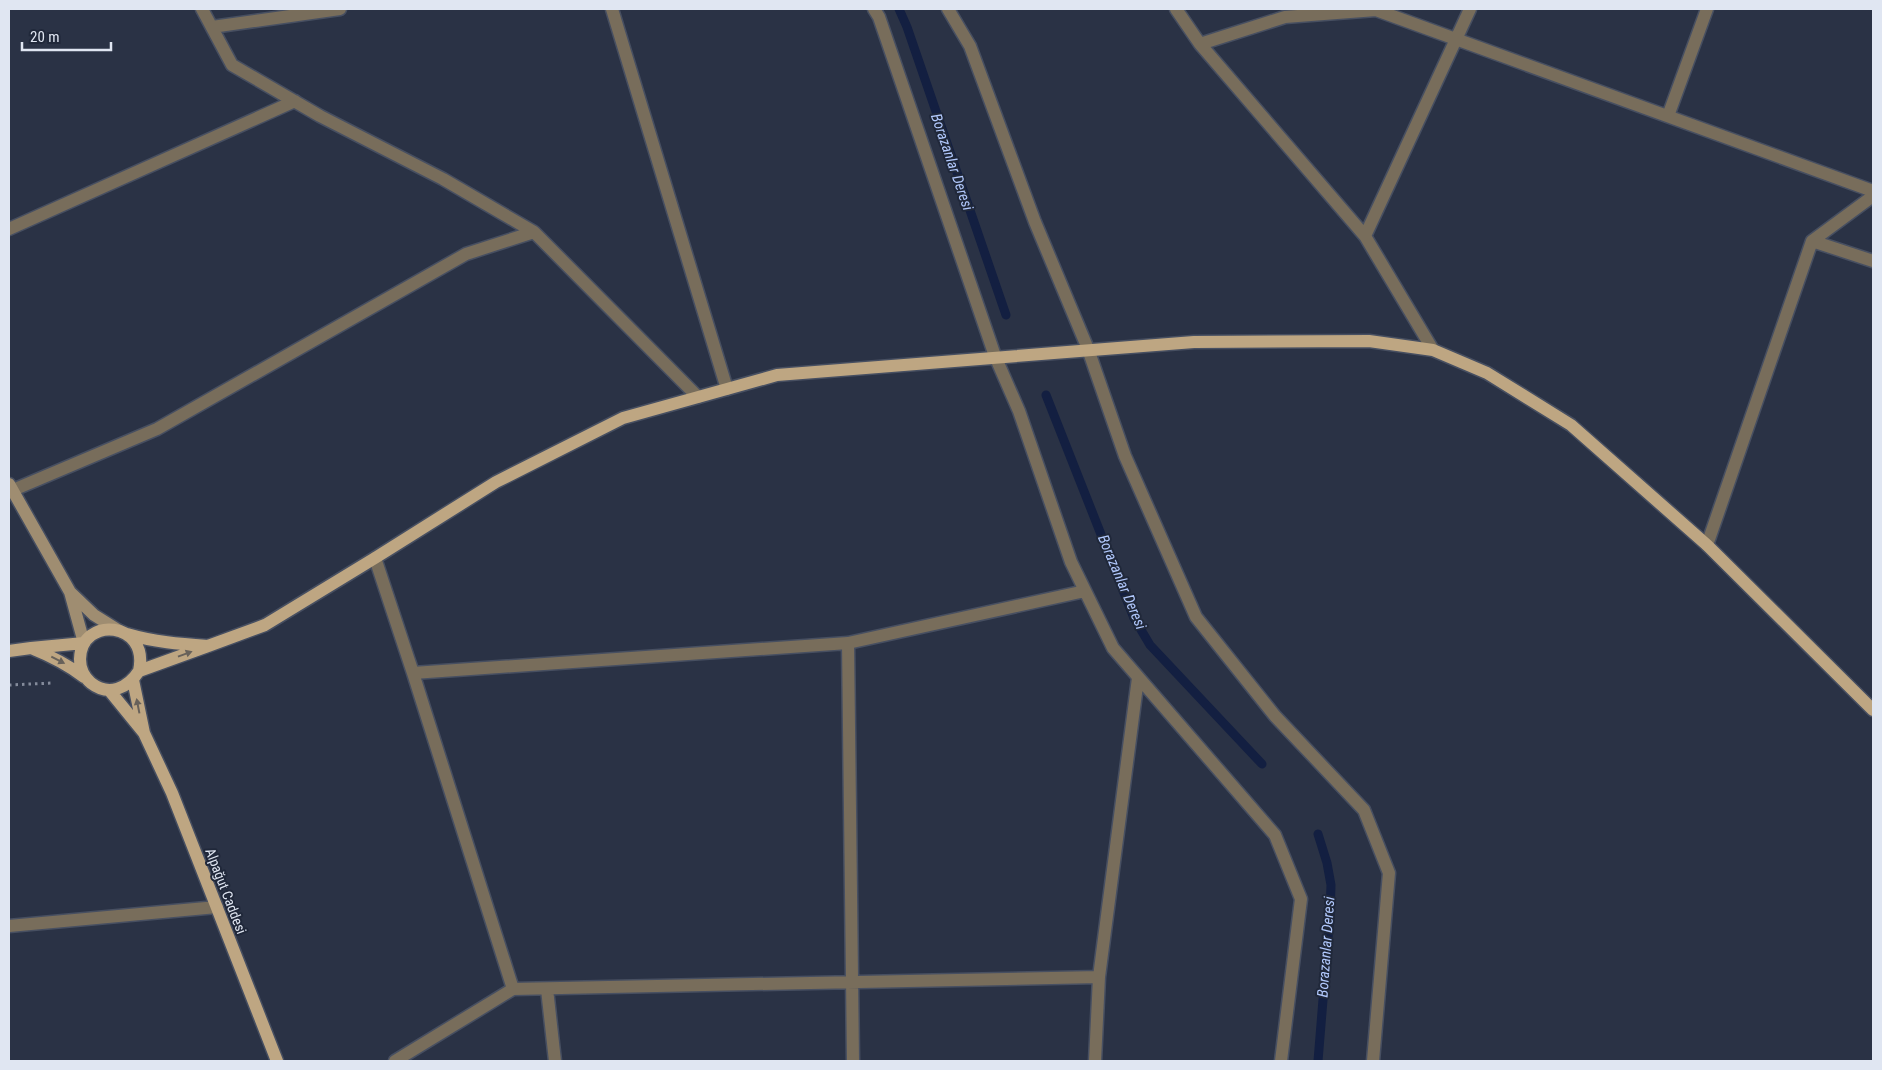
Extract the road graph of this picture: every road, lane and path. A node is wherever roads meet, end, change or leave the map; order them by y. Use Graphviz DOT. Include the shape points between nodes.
graph roads {
  1 [pos="202,9"];
  2 [pos="340,9"];
  3 [pos="612,9"];
  4 [pos="874,9"];
  5 [pos="948,9"];
  6 [pos="1176,9"];
  7 [pos="1470,9"];
  8 [pos="1707,9"];
  9 [pos="212,27"];
  10 [pos="1457,40"];
  11 [pos="1200,44"];
  12 [pos="295,101"];
  13 [pos="1668,116"];
  14 [pos="1873,191"];
  15 [pos="1873,196"];
  16 [pos="9,229"];
  17 [pos="534,232"];
  18 [pos="1365,236"];
  19 [pos="1812,241"];
  20 [pos="1873,261"];
  21 [pos="1088,349"];
  22 [pos="1433,350"];
  23 [pos="995,356"];
  24 [pos="727,388"];
  25 [pos="698,397"];
  26 [pos="11,487"];
  27 [pos="1706,546"];
  28 [pos="375,558"];
  29 [pos="1085,591"];
  30 [pos="70,592"];
  31 [pos="123,632"];
  32 [pos="848,642"];
  33 [pos="84,643"];
  34 [pos="208,646"];
  35 [pos="31,648"];
  36 [pos="9,651"];
  37 [pos="413,673"];
  38 [pos="136,675"];
  39 [pos="1138,678"];
  40 [pos="88,680"];
  41 [pos="56,683"];
  42 [pos="9,684"];
  43 [pos="109,690"];
  44 [pos="1873,710"];
  45 [pos="144,733"];
  46 [pos="217,907"];
  47 [pos="9,926"];
  48 [pos="1098,977"];
  49 [pos="852,982"];
  50 [pos="513,989"];
  51 [pos="547,989"];
  52 [pos="277,1061"];
  53 [pos="395,1061"];
  54 [pos="555,1061"];
  55 [pos="853,1061"];
  56 [pos="1095,1061"];
  57 [pos="1281,1061"];
  58 [pos="1373,1061"];
  1 -- 9 [label="street"];
  2 -- 9 [label="street"];
  3 -- 24 [label="street"];
  4 -- 23 [label="street"];
  5 -- 21 [label="street" via="970,46 1035,222"];
  6 -- 11 [label="street"];
  7 -- 10 [label="street"];
  8 -- 13 [label="street"];
  9 -- 12 [label="street" via="232,65"];
  10 -- 11 [label="street" via="1376,10 1285,17"];
  10 -- 13 [label="street"];
  10 -- 18 [label="street"];
  11 -- 18 [label="street"];
  12 -- 16 [label="street"];
  12 -- 17 [label="street" via="443,179"];
  13 -- 14 [label="street"];
  15 -- 19 [label="street"];
  17 -- 25 [label="street"];
  17 -- 26 [label="street" via="466,254 157,429"];
  18 -- 22 [label="street"];
  19 -- 20 [label="street"];
  19 -- 27 [label="street"];
  21 -- 22 [label="main road" via="1194,342 1369,341"];
  21 -- 23 [label="main road"];
  21 -- 58 [label="street" via="1125,456 1196,617 1275,716 1364,810 1389,872"];
  22 -- 27 [label="main road" via="1487,373 1571,425"];
  23 -- 24 [label="main road" via="777,375"];
  23 -- 29 [label="street" via="1019,411 1071,562"];
  24 -- 25 [label="main road"];
  25 -- 28 [label="main road" via="623,418 504,478"];
  26 -- 30 [label="main road"];
  27 -- 44 [label="main road"];
  28 -- 34 [label="main road" via="265,625"];
  28 -- 37 [label="street"];
  29 -- 32 [label="street"];
  29 -- 39 [label="street" via="1113,648"];
  30 -- 31 [label="main road" via="94,615"];
  30 -- 33 [label="main road"];
  31 -- 33 [label="main road" via="99,631"];
  31 -- 34 [label="main road" via="148,640"];
  31 -- 38 [label="main road" via="135,641 140,650 141,661"];
  32 -- 37 [label="street"];
  32 -- 49 [label="street"];
  33 -- 35 [label="main road"];
  33 -- 40 [label="main road" via="80,663"];
  38 -- 34 [label="main road, one-way"];
  35 -- 36 [label="main road"];
  35 -- 40 [label="main road, one-way" via="69,666"];
  37 -- 50 [label="street"];
  38 -- 43 [label="main road" via="125,686"];
  45 -- 38 [label="main road, one-way"];
  39 -- 48 [label="street"];
  39 -- 57 [label="street" via="1275,835 1301,899"];
  40 -- 43 [label="main road"];
  41 -- 42 [label="path"];
  43 -- 45 [label="main road"];
  45 -- 46 [label="main road, Alpağut Caddesi"];
  46 -- 47 [label="street"];
  46 -- 52 [label="main road, Alpağut Caddesi"];
  48 -- 49 [label="street"];
  48 -- 56 [label="street"];
  49 -- 51 [label="street"];
  49 -- 55 [label="street"];
  50 -- 51 [label="street"];
  50 -- 53 [label="street"];
  51 -- 54 [label="street"];
}
